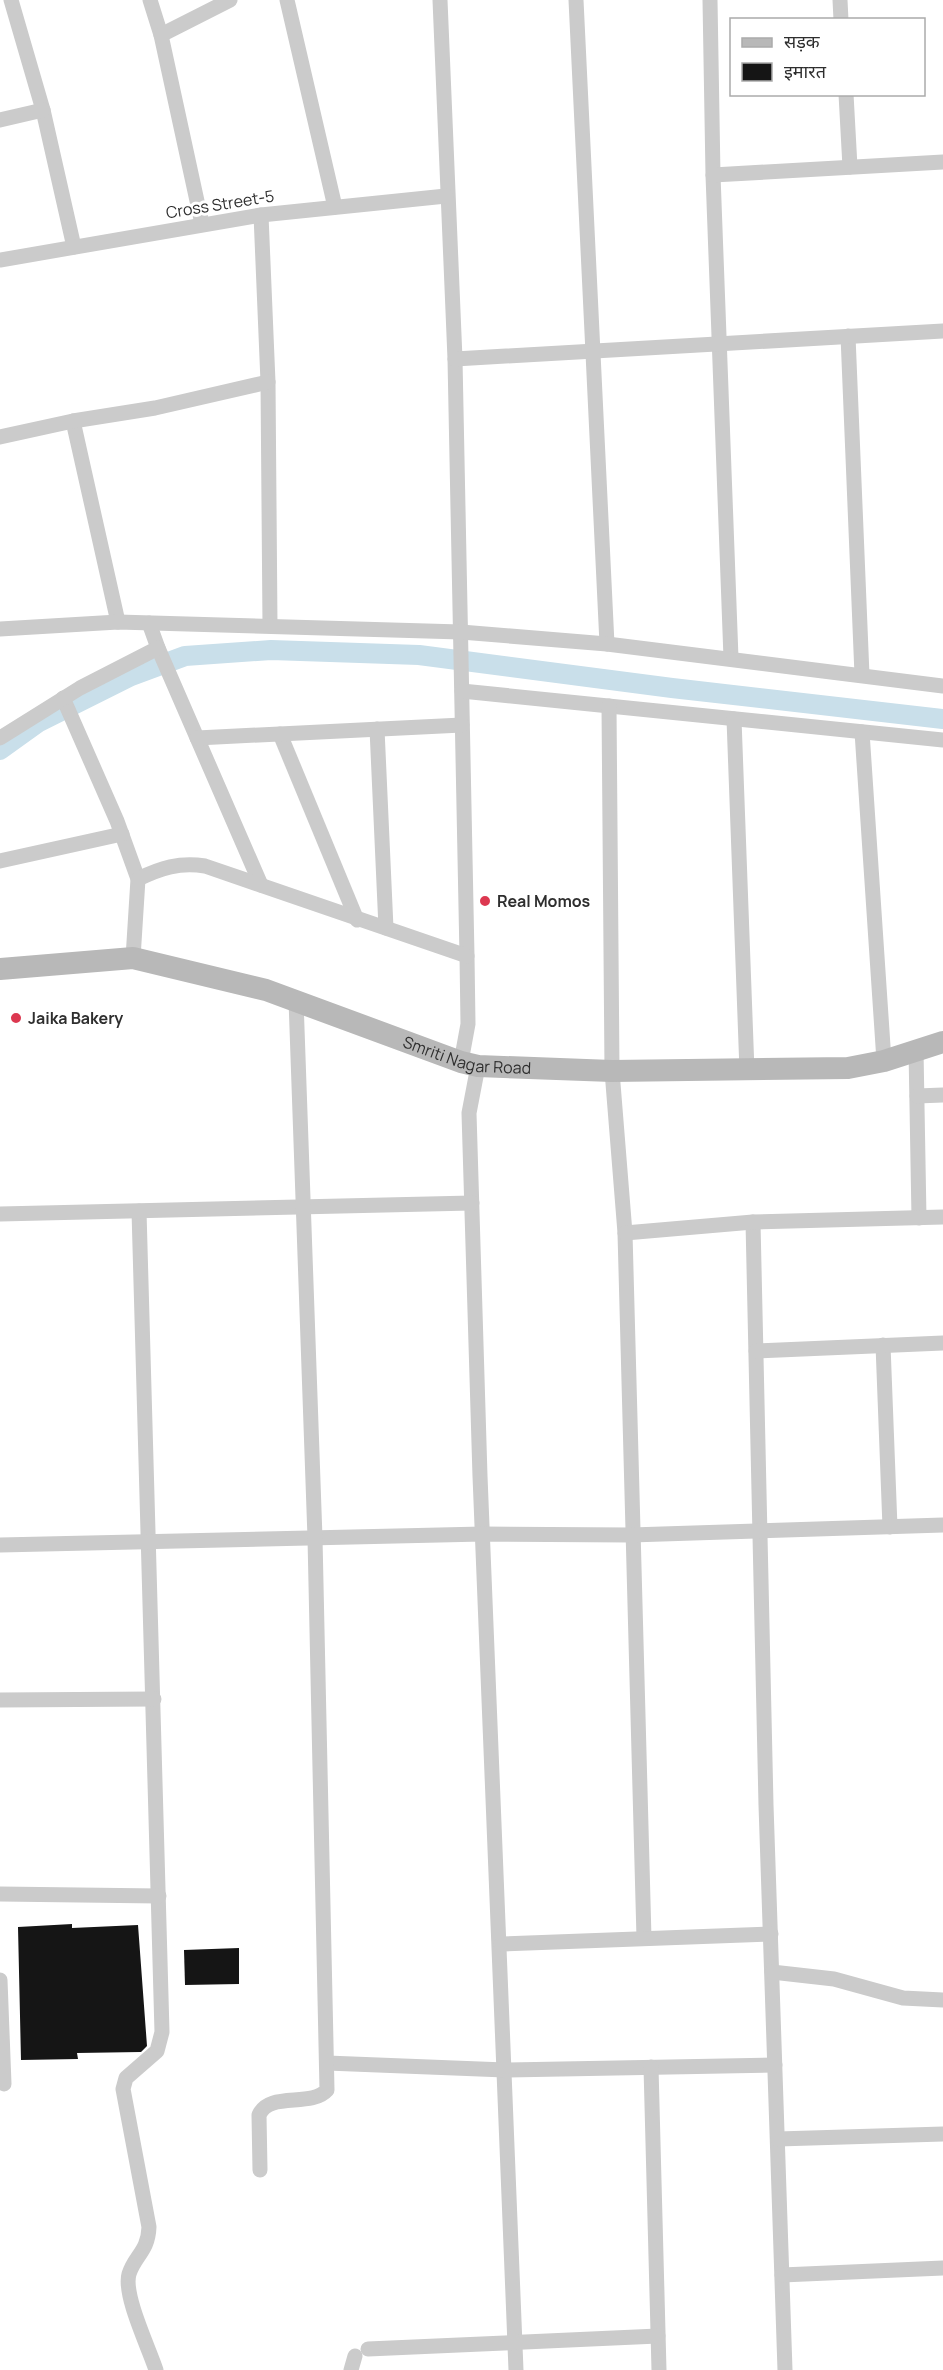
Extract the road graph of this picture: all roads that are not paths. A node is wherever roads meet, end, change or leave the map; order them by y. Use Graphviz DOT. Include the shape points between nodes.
graph roads {
  1 [pos="11,0"];
  2 [pos="150,0"];
  3 [pos="230,0"];
  4 [pos="287,0"];
  5 [pos="440,0"];
  6 [pos="576,0"];
  7 [pos="710,0"];
  8 [pos="840,0"];
  9 [pos="841,18"];
  10 [pos="161,35"];
  11 [pos="846,96"];
  12 [pos="43,110"];
  13 [pos="0,120"];
  14 [pos="943,162"];
  15 [pos="850,167"];
  16 [pos="713,175"];
  17 [pos="446,196"];
  18 [pos="335,207"];
  19 [pos="261,215"];
  20 [pos="202,224"];
  21 [pos="74,247"];
  22 [pos="0,260"];
  23 [pos="943,331"];
  24 [pos="848,336"];
  25 [pos="720,344"];
  26 [pos="592,353"];
  27 [pos="455,359"];
  28 [pos="268,382"];
  29 [pos="73,421"];
  30 [pos="0,437"];
  31 [pos="118,622"];
  32 [pos="149,623"];
  33 [pos="270,625"];
  34 [pos="0,629"];
  35 [pos="461,632"];
  36 [pos="607,644"];
  37 [pos="158,648"];
  38 [pos="732,658"];
  39 [pos="862,675"];
  40 [pos="943,686"];
  41 [pos="462,691"];
  42 [pos="63,698"];
  43 [pos="609,706"];
  44 [pos="734,719"];
  45 [pos="462,724"];
  46 [pos="377,729"];
  47 [pos="862,732"];
  48 [pos="280,734"];
  49 [pos="0,738"];
  50 [pos="197,738"];
  51 [pos="943,740"];
  52 [pos="122,834"];
  53 [pos="0,861"];
  54 [pos="138,879"];
  55 [pos="261,885"];
  56 [pos="357,920"];
  57 [pos="386,928"];
  58 [pos="467,956"];
  59 [pos="133,958"];
  60 [pos="0,969"];
  61 [pos="296,1000"];
  62 [pos="943,1041"];
  63 [pos="916,1050"];
  64 [pos="884,1061"];
  65 [pos="470,1064"];
  66 [pos="612,1071"];
  67 [pos="747,1071"];
  68 [pos="943,1095"];
  69 [pos="917,1096"];
  70 [pos="472,1203"];
  71 [pos="303,1207"];
  72 [pos="139,1211"];
  73 [pos="0,1214"];
  74 [pos="943,1217"];
  75 [pos="920,1218"];
  76 [pos="753,1221"];
  77 [pos="625,1233"];
  78 [pos="943,1343"];
  79 [pos="883,1345"];
  80 [pos="756,1351"];
  81 [pos="943,1525"];
  82 [pos="890,1527"];
  83 [pos="759,1531"];
  84 [pos="483,1534"];
  85 [pos="631,1535"];
  86 [pos="315,1538"];
  87 [pos="148,1542"];
  88 [pos="0,1545"];
  89 [pos="0,1700"];
  90 [pos="154,1700"];
  91 [pos="0,1894"];
  92 [pos="159,1896"];
  93 [pos="771,1934"];
  94 [pos="644,1938"];
  95 [pos="501,1944"];
  96 [pos="772,1972"];
  97 [pos="0,1980"];
  98 [pos="943,2000"];
  99 [pos="327,2063"];
  100 [pos="776,2065"];
  101 [pos="651,2067"];
  102 [pos="505,2070"];
  103 [pos="4,2084"];
  104 [pos="943,2134"];
  105 [pos="778,2139"];
  106 [pos="260,2170"];
  107 [pos="943,2268"];
  108 [pos="782,2275"];
  109 [pos="658,2336"];
  110 [pos="515,2341"];
  111 [pos="358,2358"];
  112 [pos="156,2370"];
  113 [pos="516,2370"];
  114 [pos="659,2370"];
  115 [pos="785,2370"];
  1 -- 12 [label="street"];
  2 -- 10 [label="street"];
  3 -- 10 [label="street"];
  4 -- 18 [label="street"];
  5 -- 17 [label="street"];
  6 -- 26 [label="street"];
  7 -- 16 [label="street"];
  8 -- 9 [label="street"];
  10 -- 20 [label="street"];
  11 -- 15 [label="street"];
  12 -- 13 [label="street"];
  12 -- 21 [label="street"];
  14 -- 15 [label="street"];
  15 -- 16 [label="street"];
  16 -- 25 [label="street"];
  17 -- 18 [label="street, Cross Street-5"];
  17 -- 27 [label="street"];
  18 -- 19 [label="street, Cross Street-5"];
  19 -- 20 [label="street, Cross Street-5"];
  19 -- 28 [label="street"];
  20 -- 21 [label="street, Cross Street-5"];
  21 -- 22 [label="street, Cross Street-5"];
  23 -- 24 [label="street"];
  24 -- 25 [label="street"];
  24 -- 39 [label="street"];
  25 -- 26 [label="street"];
  25 -- 38 [label="street"];
  26 -- 27 [label="street"];
  26 -- 36 [label="street"];
  27 -- 35 [label="street"];
  28 -- 29 [label="street" via="155,408"];
  28 -- 33 [label="street"];
  29 -- 30 [label="street"];
  29 -- 31 [label="street"];
  31 -- 32 [label="street"];
  31 -- 34 [label="street"];
  32 -- 33 [label="street"];
  32 -- 37 [label="street"];
  33 -- 35 [label="street"];
  35 -- 36 [label="street"];
  35 -- 41 [label="street"];
  36 -- 38 [label="street"];
  37 -- 42 [label="street"];
  37 -- 50 [label="street"];
  38 -- 39 [label="street"];
  39 -- 40 [label="street"];
  41 -- 43 [label="street"];
  41 -- 45 [label="street"];
  42 -- 49 [label="street"];
  42 -- 52 [label="street"];
  43 -- 44 [label="street"];
  43 -- 66 [label="street"];
  44 -- 47 [label="street"];
  44 -- 67 [label="street"];
  45 -- 46 [label="street"];
  45 -- 58 [label="street"];
  46 -- 48 [label="street"];
  46 -- 57 [label="street"];
  47 -- 51 [label="street"];
  47 -- 64 [label="street"];
  48 -- 50 [label="street"];
  48 -- 56 [label="street"];
  50 -- 55 [label="street"];
  52 -- 53 [label="street"];
  52 -- 54 [label="street"];
  54 -- 55 [label="street" via="161,868 185,863"];
  54 -- 59 [label="street"];
  55 -- 56 [label="street"];
  56 -- 57 [label="street"];
  57 -- 58 [label="street"];
  58 -- 65 [label="street"];
  59 -- 60 [label="main road, Smriti Nagar Road"];
  59 -- 61 [label="main road, Smriti Nagar Road"];
  61 -- 65 [label="main road, Smriti Nagar Road"];
  61 -- 71 [label="street"];
  62 -- 63 [label="main road, Smriti Nagar Road"];
  63 -- 64 [label="main road, Smriti Nagar Road"];
  63 -- 69 [label="street"];
  64 -- 67 [label="main road, Smriti Nagar Road" via="848,1068"];
  65 -- 66 [label="main road, Smriti Nagar Road"];
  65 -- 70 [label="street"];
  66 -- 67 [label="main road, Smriti Nagar Road"];
  66 -- 77 [label="street"];
  68 -- 69 [label="street"];
  69 -- 75 [label="street"];
  70 -- 71 [label="street"];
  70 -- 84 [label="street"];
  71 -- 72 [label="street"];
  71 -- 86 [label="street"];
  72 -- 73 [label="street"];
  72 -- 87 [label="street"];
  74 -- 75 [label="street"];
  75 -- 76 [label="street"];
  76 -- 77 [label="street"];
  76 -- 80 [label="street"];
  77 -- 85 [label="street"];
  78 -- 79 [label="street"];
  79 -- 80 [label="street"];
  79 -- 82 [label="street"];
  80 -- 83 [label="street"];
  81 -- 82 [label="street"];
  82 -- 83 [label="street"];
  83 -- 85 [label="street"];
  83 -- 93 [label="street"];
  84 -- 85 [label="street"];
  84 -- 86 [label="street"];
  84 -- 95 [label="street"];
  85 -- 94 [label="street"];
  86 -- 87 [label="street"];
  86 -- 99 [label="street"];
  87 -- 88 [label="street"];
  87 -- 90 [label="street"];
  89 -- 90 [label="street"];
  90 -- 92 [label="street"];
  91 -- 92 [label="street"];
  92 -- 112 [label="street" via="162,2032 157,2051 126,2078 123,2089 149,2227 148,2242 129,2274 128,2290"];
  93 -- 94 [label="street"];
  93 -- 96 [label="street"];
  94 -- 95 [label="street"];
  95 -- 102 [label="street"];
  96 -- 98 [label="street" via="834,1979 903,1998"];
  96 -- 100 [label="street"];
  97 -- 103 [label="street"];
  99 -- 102 [label="street"];
  99 -- 106 [label="street" via="327,2090 322,2095 271,2103 261,2110"];
  100 -- 101 [label="street"];
  100 -- 105 [label="street"];
  101 -- 102 [label="street"];
  101 -- 109 [label="street"];
  102 -- 110 [label="street"];
  104 -- 105 [label="street"];
  105 -- 108 [label="street"];
  107 -- 108 [label="street"];
  108 -- 115 [label="street"];
  109 -- 110 [label="street"];
  109 -- 114 [label="street"];
  110 -- 111 [label="street"];
  110 -- 113 [label="street"];
}
